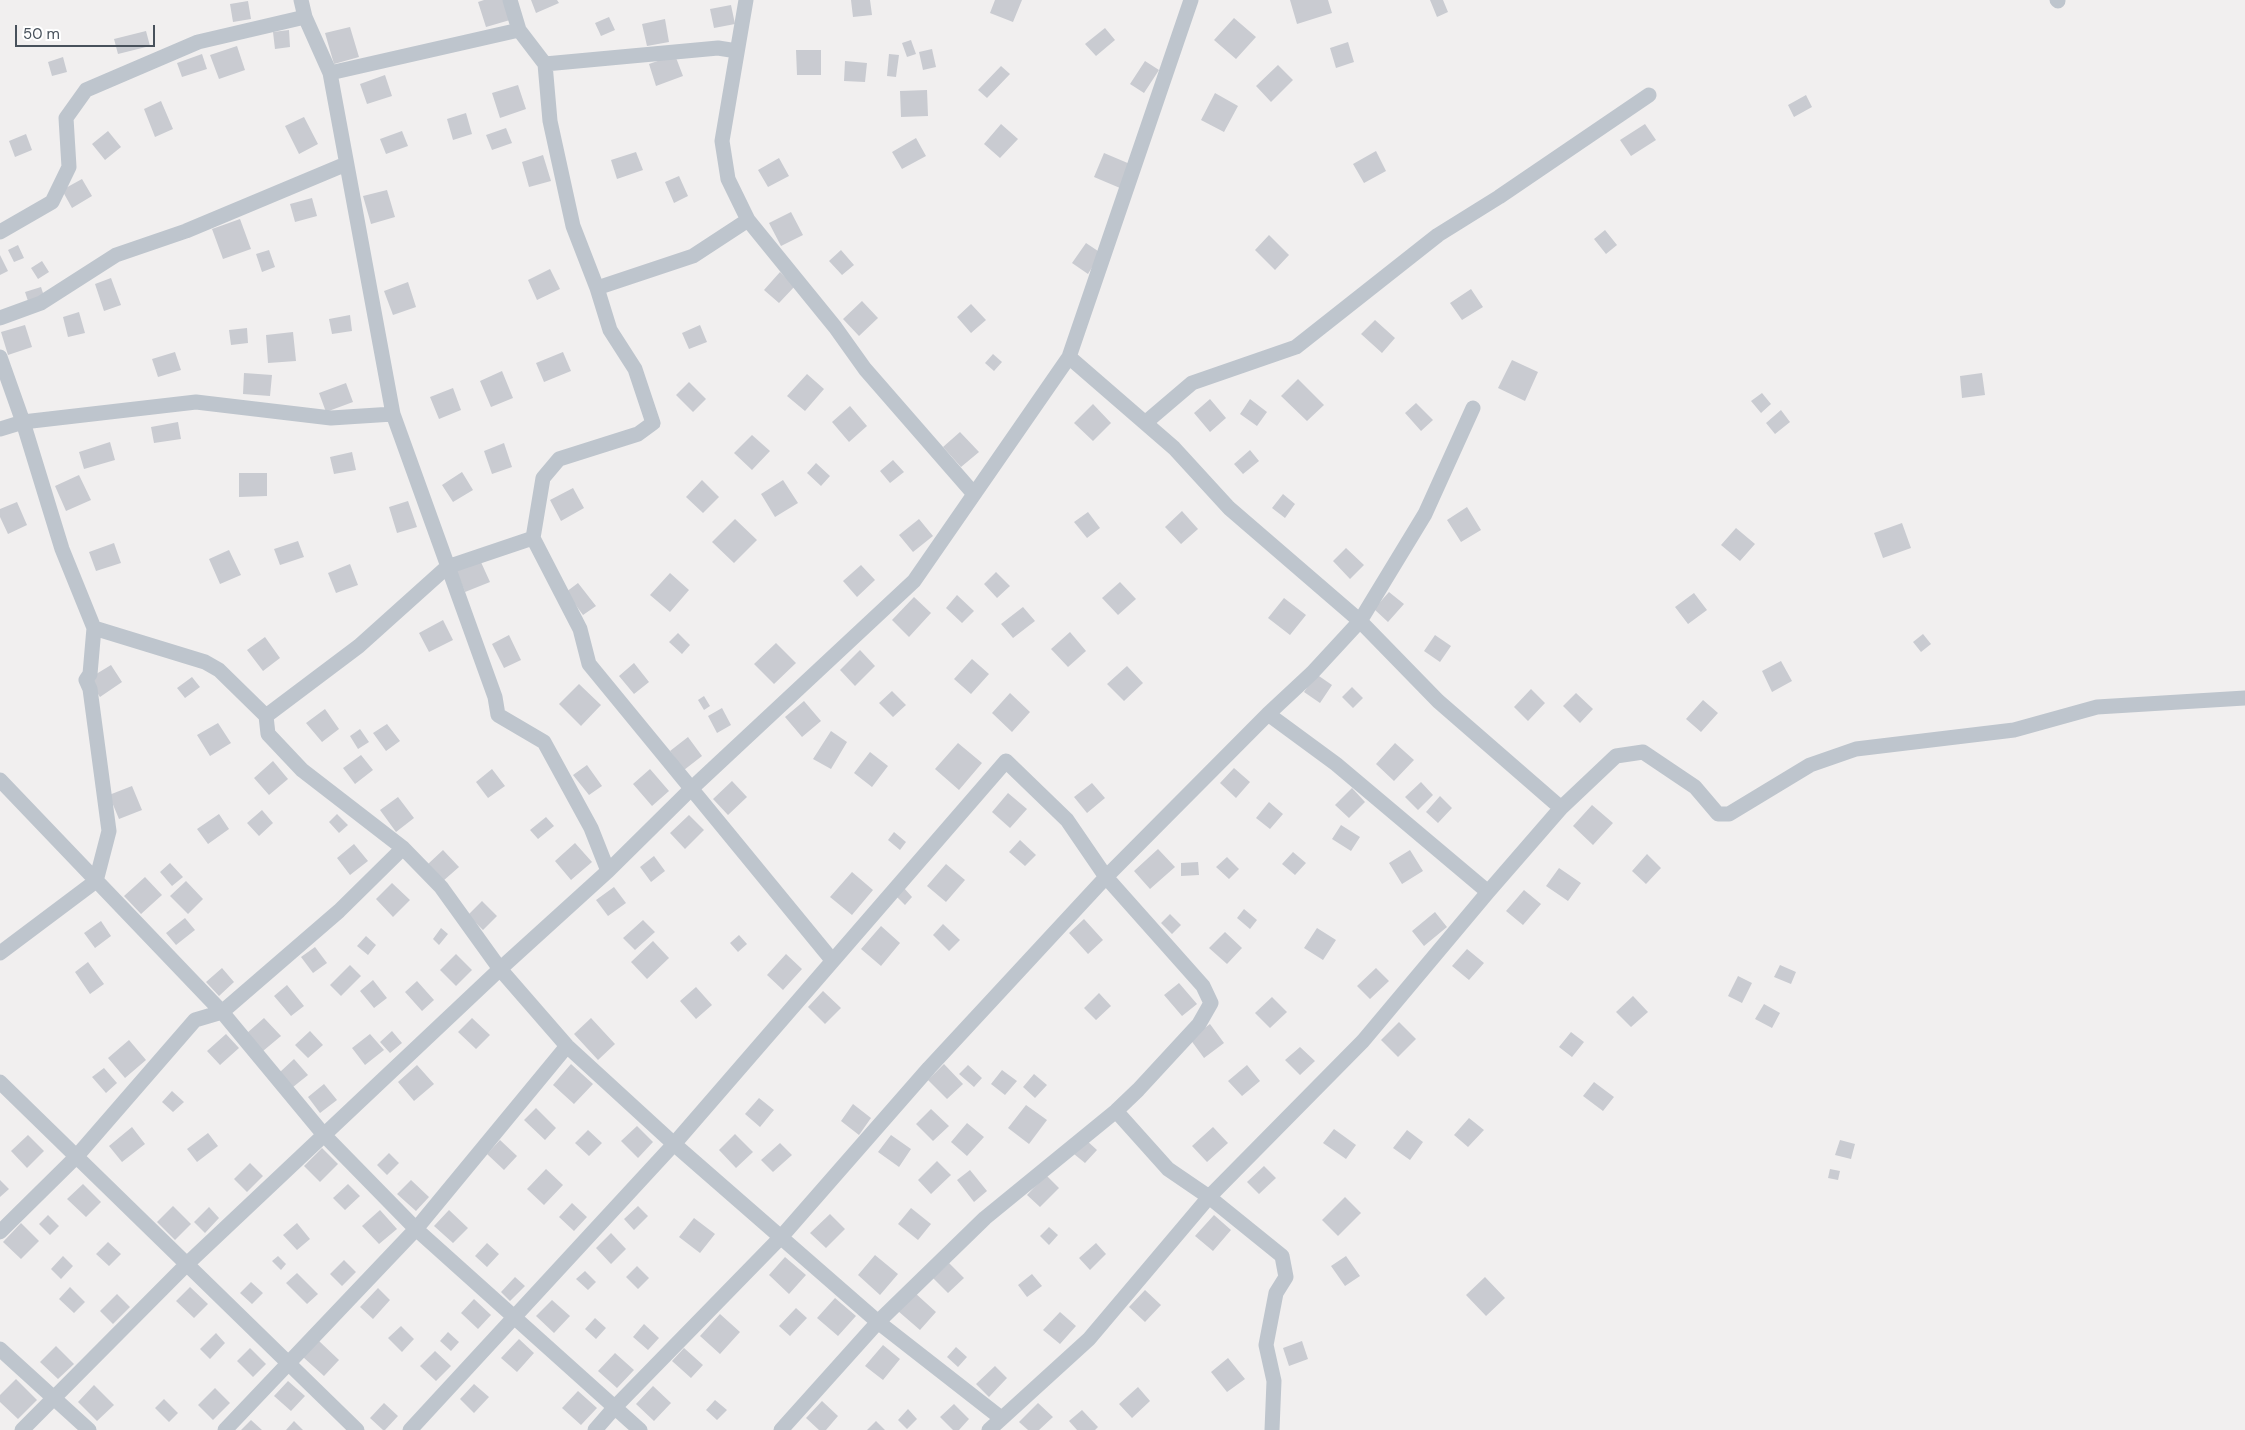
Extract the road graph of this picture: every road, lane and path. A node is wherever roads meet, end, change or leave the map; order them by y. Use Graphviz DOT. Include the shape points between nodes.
graph roads {
  1 [pos="301,0"];
  2 [pos="510,0"];
  3 [pos="746,0"];
  4 [pos="1191,0"];
  5 [pos="305,17"];
  6 [pos="519,30"];
  7 [pos="737,51"];
  8 [pos="545,64"];
  9 [pos="330,73"];
  10 [pos="1649,95"];
  11 [pos="346,164"];
  12 [pos="748,220"];
  13 [pos="0,232"];
  14 [pos="597,288"];
  15 [pos="0,318"];
  16 [pos="0,357"];
  17 [pos="1069,357"];
  18 [pos="1473,408"];
  19 [pos="392,414"];
  20 [pos="23,422"];
  21 [pos="1145,423"];
  22 [pos="0,429"];
  23 [pos="974,494"];
  24 [pos="533,538"];
  25 [pos="447,567"];
  26 [pos="1360,621"];
  27 [pos="94,628"];
  28 [pos="2245,698"];
  29 [pos="1268,714"];
  30 [pos="266,716"];
  31 [pos="0,780"];
  32 [pos="691,789"];
  33 [pos="1561,808"];
  34 [pos="403,848"];
  35 [pos="608,871"];
  36 [pos="1106,877"];
  37 [pos="96,881"];
  38 [pos="1488,892"];
  39 [pos="0,953"];
  40 [pos="832,960"];
  41 [pos="500,969"];
  42 [pos="222,1012"];
  43 [pos="567,1046"];
  44 [pos="0,1082"];
  45 [pos="1116,1111"];
  46 [pos="324,1136"];
  47 [pos="674,1144"];
  48 [pos="76,1157"];
  49 [pos="1209,1197"];
  50 [pos="416,1229"];
  51 [pos="0,1232"];
  52 [pos="782,1236"];
  53 [pos="187,1264"];
  54 [pos="515,1316"];
  55 [pos="878,1322"];
  56 [pos="0,1349"];
  57 [pos="288,1362"];
  58 [pos="54,1398"];
  59 [pos="615,1407"];
  60 [pos="1001,1418"];
  61 [pos="22,1430"];
  62 [pos="89,1430"];
  63 [pos="225,1430"];
  64 [pos="356,1430"];
  65 [pos="410,1430"];
  66 [pos="594,1430"];
  67 [pos="640,1430"];
  68 [pos="781,1430"];
  69 [pos="989,1430"];
  70 [pos="1272,1430"];
  1 -- 5 [label="street"];
  2 -- 6 [label="street"];
  3 -- 7 [label="street"];
  4 -- 17 [label="street"];
  5 -- 9 [label="street"];
  5 -- 13 [label="street" via="198,42 86,90 66,118 69,167 52,202"];
  6 -- 8 [label="street"];
  6 -- 9 [label="street"];
  7 -- 8 [label="street" via="718,48"];
  7 -- 12 [label="street" via="722,141 728,180"];
  8 -- 14 [label="street" via="550,121 573,226"];
  9 -- 11 [label="street"];
  10 -- 21 [label="street" via="1438,235 1296,347 1192,383"];
  11 -- 15 [label="street" via="186,231 116,255 41,303"];
  11 -- 19 [label="street"];
  12 -- 14 [label="street" via="693,256"];
  12 -- 23 [label="street" via="865,369"];
  14 -- 24 [label="street" via="610,330 635,370 653,422 638,434 559,459 543,478"];
  16 -- 20 [label="street"];
  17 -- 21 [label="street"];
  17 -- 23 [label="street"];
  18 -- 26 [label="street" via="1425,514"];
  19 -- 20 [label="street" via="331,418 196,402"];
  19 -- 25 [label="street"];
  20 -- 22 [label="street"];
  20 -- 27 [label="street" via="62,549"];
  21 -- 26 [label="street" via="1174,448 1229,508"];
  23 -- 32 [label="street" via="914,581"];
  24 -- 25 [label="street"];
  24 -- 32 [label="street" via="580,629 589,664"];
  25 -- 30 [label="street" via="359,646"];
  25 -- 35 [label="street" via="496,697 498,715 544,742 591,828"];
  26 -- 29 [label="street"];
  26 -- 33 [label="street" via="1438,701"];
  27 -- 30 [label="street" via="205,662 219,670"];
  27 -- 37 [label="street" via="90,674 86,680 90,689 109,832"];
  28 -- 33 [label="street" via="2096,707 2014,730 1856,749 1810,765 1729,814 1718,814 1695,787 1643,752 1616,756"];
  29 -- 36 [label="street"];
  29 -- 38 [label="street" via="1336,764"];
  30 -- 34 [label="street" via="268,734 302,770"];
  31 -- 37 [label="street"];
  32 -- 35 [label="street"];
  32 -- 40 [label="street"];
  33 -- 38 [label="street"];
  34 -- 41 [label="street" via="441,887"];
  34 -- 42 [label="street" via="339,911"];
  35 -- 41 [label="street"];
  36 -- 40 [label="street" via="1067,820 1006,761"];
  36 -- 45 [label="street" via="1203,986 1211,1004 1199,1024"];
  36 -- 52 [label="street" via="929,1068"];
  37 -- 39 [label="street"];
  37 -- 42 [label="street"];
  38 -- 49 [label="street" via="1364,1041"];
  40 -- 47 [label="street"];
  41 -- 43 [label="street"];
  41 -- 46 [label="street"];
  42 -- 46 [label="street"];
  42 -- 48 [label="street" via="195,1020"];
  43 -- 47 [label="street"];
  43 -- 50 [label="street"];
  44 -- 48 [label="street"];
  45 -- 49 [label="street" via="1168,1169"];
  45 -- 55 [label="street" via="985,1218"];
  46 -- 50 [label="street"];
  46 -- 53 [label="street"];
  47 -- 52 [label="street"];
  47 -- 54 [label="street"];
  48 -- 51 [label="street"];
  48 -- 53 [label="street"];
  49 -- 60 [label="street" via="1088,1339"];
  49 -- 70 [label="street" via="1282,1256 1286,1277 1276,1293 1266,1345 1274,1381"];
  50 -- 54 [label="street"];
  50 -- 57 [label="street"];
  52 -- 55 [label="street"];
  52 -- 59 [label="street"];
  53 -- 57 [label="street"];
  53 -- 58 [label="street"];
  54 -- 59 [label="street"];
  54 -- 65 [label="street"];
  55 -- 60 [label="street"];
  55 -- 68 [label="street"];
  56 -- 58 [label="street"];
  57 -- 63 [label="street"];
  57 -- 64 [label="street"];
  58 -- 61 [label="street"];
  58 -- 62 [label="street"];
  59 -- 66 [label="street"];
  59 -- 67 [label="street"];
  60 -- 69 [label="street"];
}
